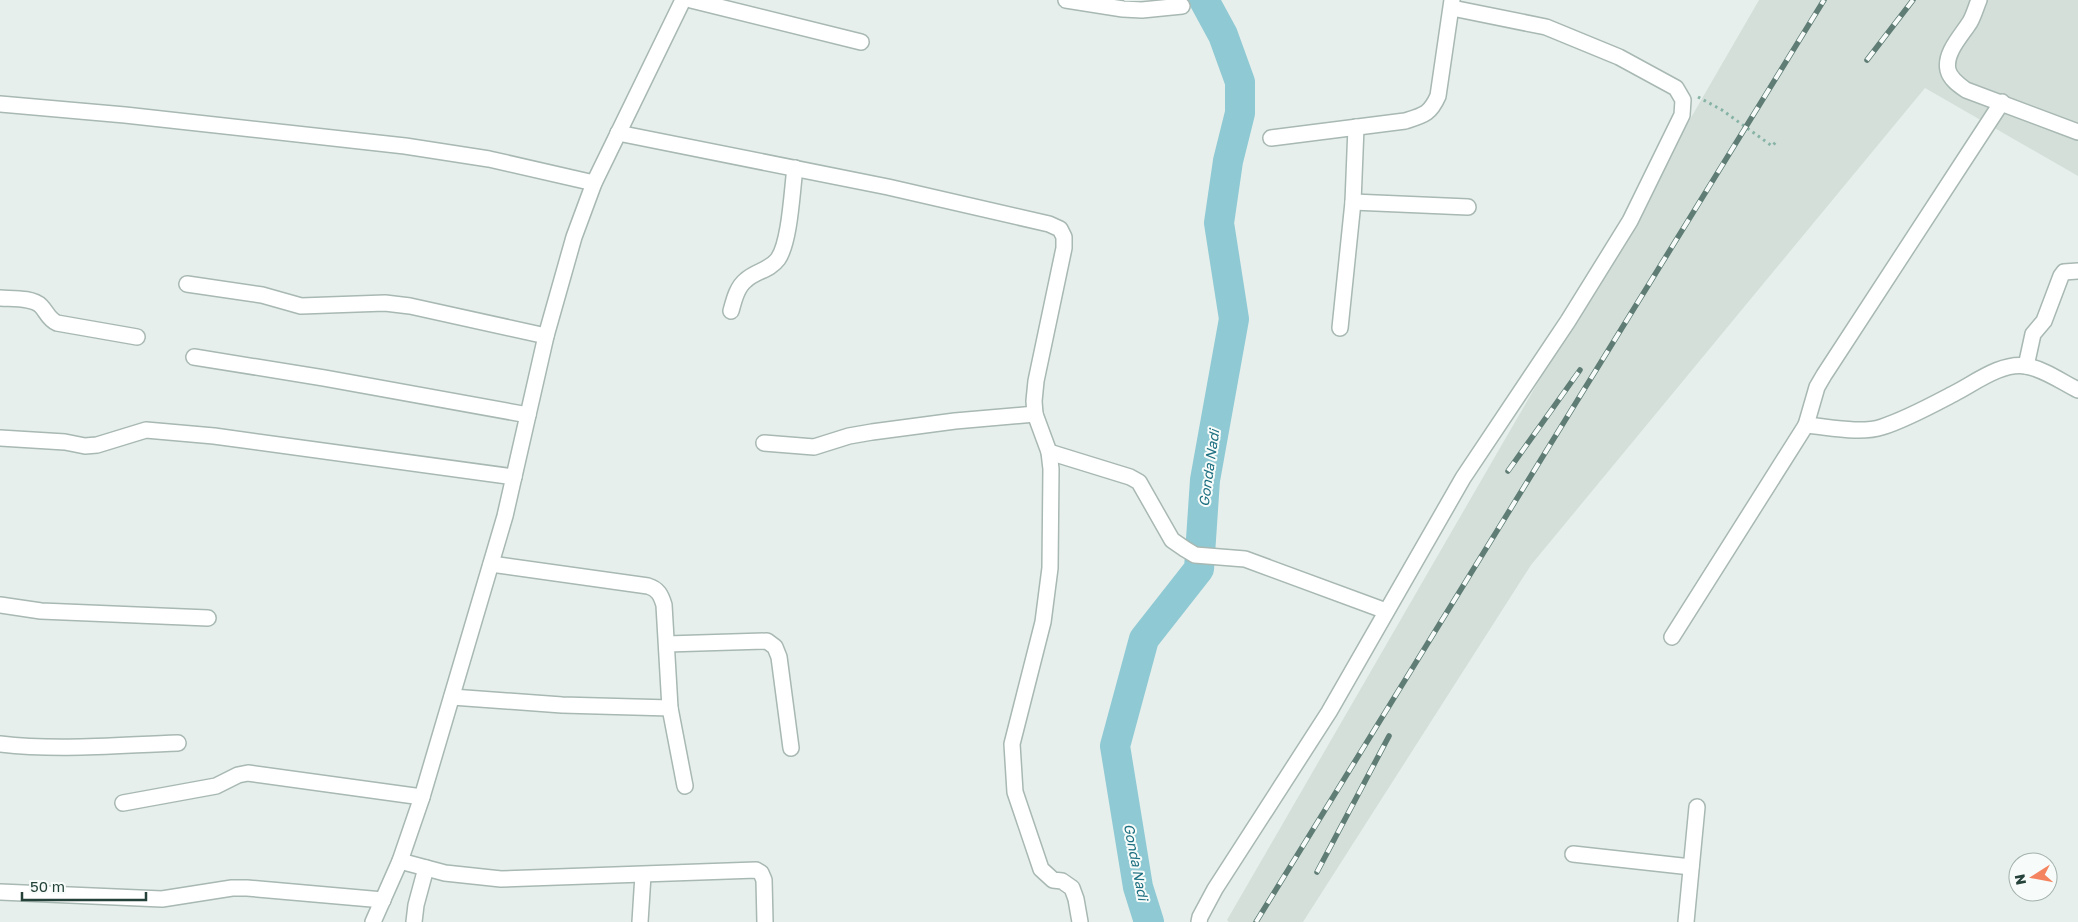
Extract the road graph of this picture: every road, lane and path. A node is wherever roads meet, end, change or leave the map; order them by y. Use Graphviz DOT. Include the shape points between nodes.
graph roads {
  1 [pos="683,0"];
  2 [pos="691,0"];
  3 [pos="1066,0"];
  4 [pos="1979,0"];
  5 [pos="1452,4"];
  6 [pos="1182,6"];
  7 [pos="862,42"];
  8 [pos="1681,93"];
  9 [pos="2002,102"];
  10 [pos="0,104"];
  11 [pos="1356,127"];
  12 [pos="2078,132"];
  13 [pos="618,133"];
  14 [pos="1271,138"];
  15 [pos="1777,141"];
  16 [pos="795,168"];
  17 [pos="594,183"];
  18 [pos="1353,202"];
  19 [pos="1468,207"];
  20 [pos="2078,271"];
  21 [pos="187,284"];
  22 [pos="0,298"];
  23 [pos="731,310"];
  24 [pos="1340,328"];
  25 [pos="546,336"];
  26 [pos="137,337"];
  27 [pos="194,357"];
  28 [pos="2026,366"];
  29 [pos="2078,390"];
  30 [pos="1035,414"];
  31 [pos="528,415"];
  32 [pos="1806,425"];
  33 [pos="0,438"];
  34 [pos="764,443"];
  35 [pos="1049,452"];
  36 [pos="514,477"];
  37 [pos="491,564"];
  38 [pos="0,605"];
  39 [pos="1386,611"];
  40 [pos="208,618"];
  41 [pos="1672,637"];
  42 [pos="667,644"];
  43 [pos="452,696"];
  44 [pos="670,708"];
  45 [pos="178,743"];
  46 [pos="0,744"];
  47 [pos="791,748"];
  48 [pos="685,786"];
  49 [pos="422,797"];
  50 [pos="123,803"];
  51 [pos="1697,807"];
  52 [pos="1573,854"];
  53 [pos="400,860"];
  54 [pos="1691,867"];
  55 [pos="426,868"];
  56 [pos="644,875"];
  57 [pos="0,892"];
  58 [pos="383,900"];
  59 [pos="372,922"];
  60 [pos="414,922"];
  61 [pos="640,922"];
  62 [pos="765,922"];
  63 [pos="1080,922"];
  64 [pos="1199,922"];
  65 [pos="1686,922"];
  1 -- 13 [label="street"];
  2 -- 7 [label="street"];
  3 -- 6 [label="street" via="1142,10"];
  4 -- 9 [label="street" via="1948,60 1948,71 1966,90"];
  5 -- 8 [label="street" via="1546,27 1619,57"];
  5 -- 11 [label="street" via="1438,96 1433,108 1424,115 1405,121"];
  8 -- 15 [label="path" via="1695,96 1722,110 1772,146"];
  8 -- 39 [label="street" via="1682,115 1630,221 1463,478"];
  9 -- 12 [label="street"];
  9 -- 32 [label="street" via="1824,375"];
  10 -- 17 [label="street" via="125,114 405,146 489,159"];
  11 -- 14 [label="street"];
  11 -- 18 [label="street"];
  13 -- 16 [label="street"];
  13 -- 17 [label="street"];
  16 -- 23 [label="street" via="784,245 772,266 745,280 738,289"];
  16 -- 30 [label="street" via="1060,229 1064,248 1036,381"];
  17 -- 25 [label="street" via="574,237"];
  18 -- 19 [label="street"];
  18 -- 24 [label="street"];
  20 -- 28 [label="street" via="2064,272 2061,276 2044,321 2033,334"];
  21 -- 25 [label="street" via="262,295 302,306 385,303 410,306"];
  22 -- 26 [label="street" via="37,302 57,323"];
  25 -- 31 [label="street"];
  27 -- 31 [label="street"];
  28 -- 29 [label="street"];
  28 -- 32 [label="street" via="1998,370 1883,427 1869,430"];
  30 -- 34 [label="street" via="872,432 814,447"];
  30 -- 35 [label="street"];
  31 -- 36 [label="street"];
  32 -- 41 [label="street"];
  33 -- 36 [label="street" via="85,446 146,430 214,436"];
  35 -- 39 [label="street" via="1139,482 1172,540 1195,555 1245,559"];
  35 -- 63 [label="street" via="1050,568 1043,622 1012,744 1012,763 1015,792 1041,869 1053,880 1072,888"];
  36 -- 37 [label="street"];
  37 -- 42 [label="street" via="656,589 664,605"];
  37 -- 43 [label="street"];
  38 -- 40 [label="street" via="41,611"];
  39 -- 64 [label="street" via="1329,712 1215,889"];
  42 -- 44 [label="street"];
  42 -- 47 [label="street" via="767,641 775,647"];
  43 -- 44 [label="street" via="562,705"];
  43 -- 49 [label="street"];
  44 -- 48 [label="street"];
  45 -- 46 [label="street" via="58,747"];
  49 -- 50 [label="street" via="248,773 216,786"];
  49 -- 53 [label="street"];
  51 -- 54 [label="street"];
  52 -- 54 [label="street"];
  53 -- 55 [label="street"];
  53 -- 58 [label="street"];
  54 -- 65 [label="street"];
  55 -- 56 [label="street" via="501,879"];
  55 -- 60 [label="street"];
  56 -- 61 [label="street"];
  56 -- 62 [label="street" via="756,870 762,873 764,880"];
  57 -- 58 [label="street" via="162,899 247,888"];
  58 -- 59 [label="street"];
}
